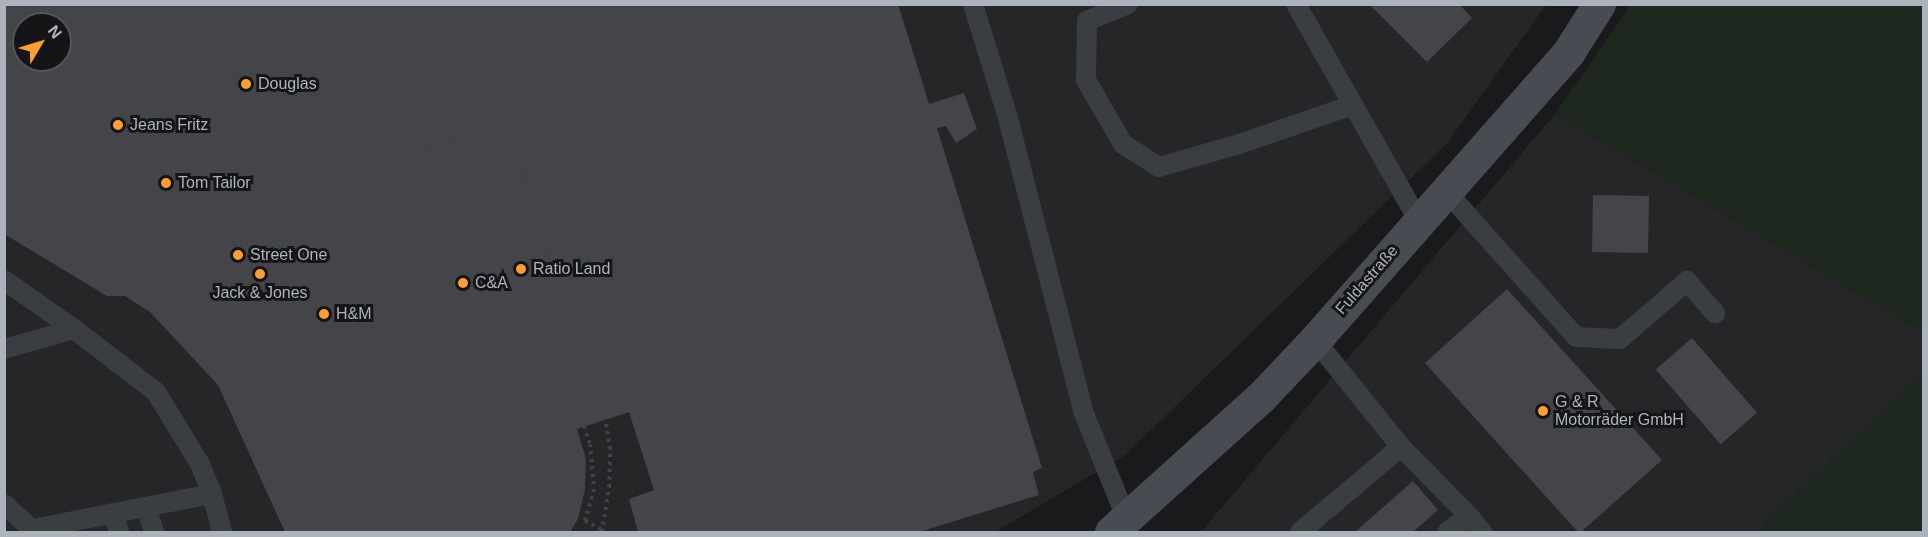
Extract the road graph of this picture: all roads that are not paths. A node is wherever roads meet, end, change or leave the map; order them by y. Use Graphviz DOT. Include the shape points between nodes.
graph roads {
  1 [pos="973,4"];
  2 [pos="1128,4"];
  3 [pos="1296,4"];
  4 [pos="1599,4"];
  5 [pos="1353,105"];
  6 [pos="1446,191"];
  7 [pos="1419,221"];
  8 [pos="4,280"];
  9 [pos="1715,313"];
  10 [pos="74,328"];
  11 [pos="1315,340"];
  12 [pos="4,350"];
  13 [pos="1401,447"];
  14 [pos="212,494"];
  15 [pos="4,504"];
  16 [pos="146,507"];
  17 [pos="113,513"];
  18 [pos="1469,516"];
  19 [pos="1119,526"];
  20 [pos="74,527"];
  21 [pos="34,531"];
  22 [pos="119,532"];
  23 [pos="154,532"];
  24 [pos="222,532"];
  25 [pos="1300,532"];
  26 [pos="1447,532"];
  27 [pos="1482,532"];
  1 -- 19 [label="lane" via="1008,118 1083,411"];
  2 -- 5 [label="lane" via="1088,21 1086,80 1123,144 1159,167"];
  3 -- 5 [label="lane"];
  4 -- 6 [label="street, Fuldastraße" via="1568,53"];
  5 -- 7 [label="lane"];
  6 -- 7 [label="street, Fuldastraße"];
  6 -- 9 [label="lane" via="1576,337 1620,339 1688,281"];
  7 -- 11 [label="street, Fuldastraße"];
  8 -- 10 [label="lane"];
  10 -- 12 [label="lane"];
  10 -- 14 [label="lane" via="156,392 200,464"];
  11 -- 13 [label="lane"];
  11 -- 19 [label="street, Fuldastraße" via="1261,397"];
  13 -- 18 [label="lane"];
  13 -- 25 [label="lane"];
  14 -- 16 [label="lane"];
  14 -- 24 [label="lane"];
  15 -- 21 [label="lane"];
  16 -- 17 [label="lane"];
  16 -- 23 [label="lane"];
  17 -- 20 [label="lane"];
  17 -- 22 [label="lane"];
  18 -- 26 [label="lane"];
  18 -- 27 [label="lane"];
  20 -- 21 [label="lane"];
}
